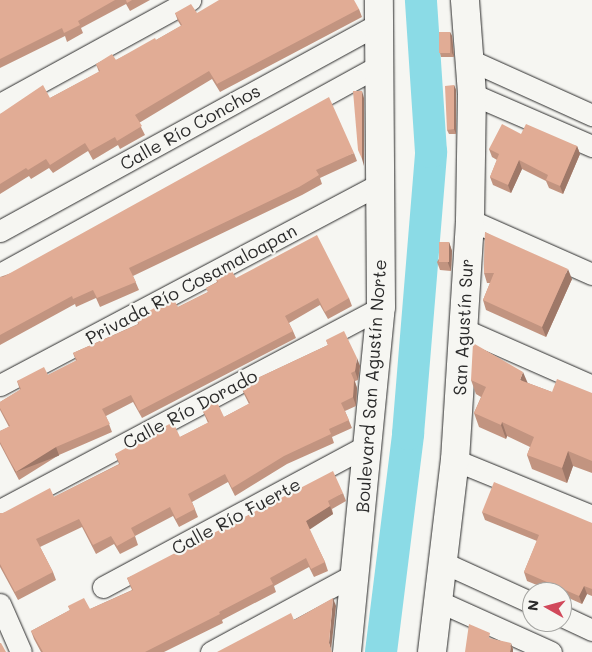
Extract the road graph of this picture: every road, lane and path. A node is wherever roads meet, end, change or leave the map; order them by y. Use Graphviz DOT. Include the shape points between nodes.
graph roads {
  1 [pos="190,0"];
  2 [pos="465,0"];
  3 [pos="380,11"];
  4 [pos="470,60"];
  5 [pos="380,64"];
  6 [pos="472,94"];
  7 [pos="0,104"];
  8 [pos="592,115"];
  9 [pos="592,146"];
  10 [pos="381,183"];
  11 [pos="470,220"];
  12 [pos="0,232"];
  13 [pos="0,274"];
  14 [pos="592,274"];
  15 [pos="381,308"];
  16 [pos="463,329"];
  17 [pos="0,385"];
  18 [pos="592,386"];
  19 [pos="368,446"];
  20 [pos="455,460"];
  21 [pos="0,510"];
  22 [pos="592,516"];
  23 [pos="442,562"];
  24 [pos="357,573"];
  25 [pos="103,586"];
  26 [pos="522,598"];
  27 [pos="438,601"];
  28 [pos="0,604"];
  29 [pos="572,621"];
  30 [pos="592,630"];
  31 [pos="546,651"];
  32 [pos="21,652"];
  33 [pos="210,652"];
  34 [pos="347,652"];
  35 [pos="432,652"];
  1 -- 7 [label="street"];
  2 -- 4 [label="main road, San Agustín Sur"];
  3 -- 5 [label="main road, Boulevard San Agustín Norte"];
  3 -- 12 [label="street, Calle Río Conchos"];
  4 -- 6 [label="main road, San Agustín Sur"];
  4 -- 8 [label="street"];
  5 -- 10 [label="main road, Boulevard San Agustín Norte"];
  5 -- 13 [label="street, Calle Río Conchos"];
  6 -- 9 [label="street"];
  6 -- 11 [label="main road, San Agustín Sur"];
  10 -- 15 [label="main road, Boulevard San Agustín Norte"];
  10 -- 17 [label="street, Privada Río Cosamaloapan"];
  11 -- 14 [label="street"];
  11 -- 16 [label="main road, San Agustín Sur"];
  15 -- 19 [label="main road, Boulevard San Agustín Norte"];
  15 -- 21 [label="street, Calle Río Dorado"];
  16 -- 18 [label="street"];
  16 -- 20 [label="main road, San Agustín Sur"];
  19 -- 24 [label="main road, Boulevard San Agustín Norte"];
  19 -- 25 [label="street, Calle Río Fuerte"];
  20 -- 22 [label="street"];
  20 -- 23 [label="main road, San Agustín Sur"];
  23 -- 26 [label="street"];
  23 -- 27 [label="main road, San Agustín Sur"];
  24 -- 33 [label="street"];
  24 -- 34 [label="main road, Boulevard San Agustín Norte"];
  27 -- 31 [label="street"];
  27 -- 35 [label="main road, San Agustín Sur"];
  28 -- 32 [label="street"];
  29 -- 30 [label="street"];
}
